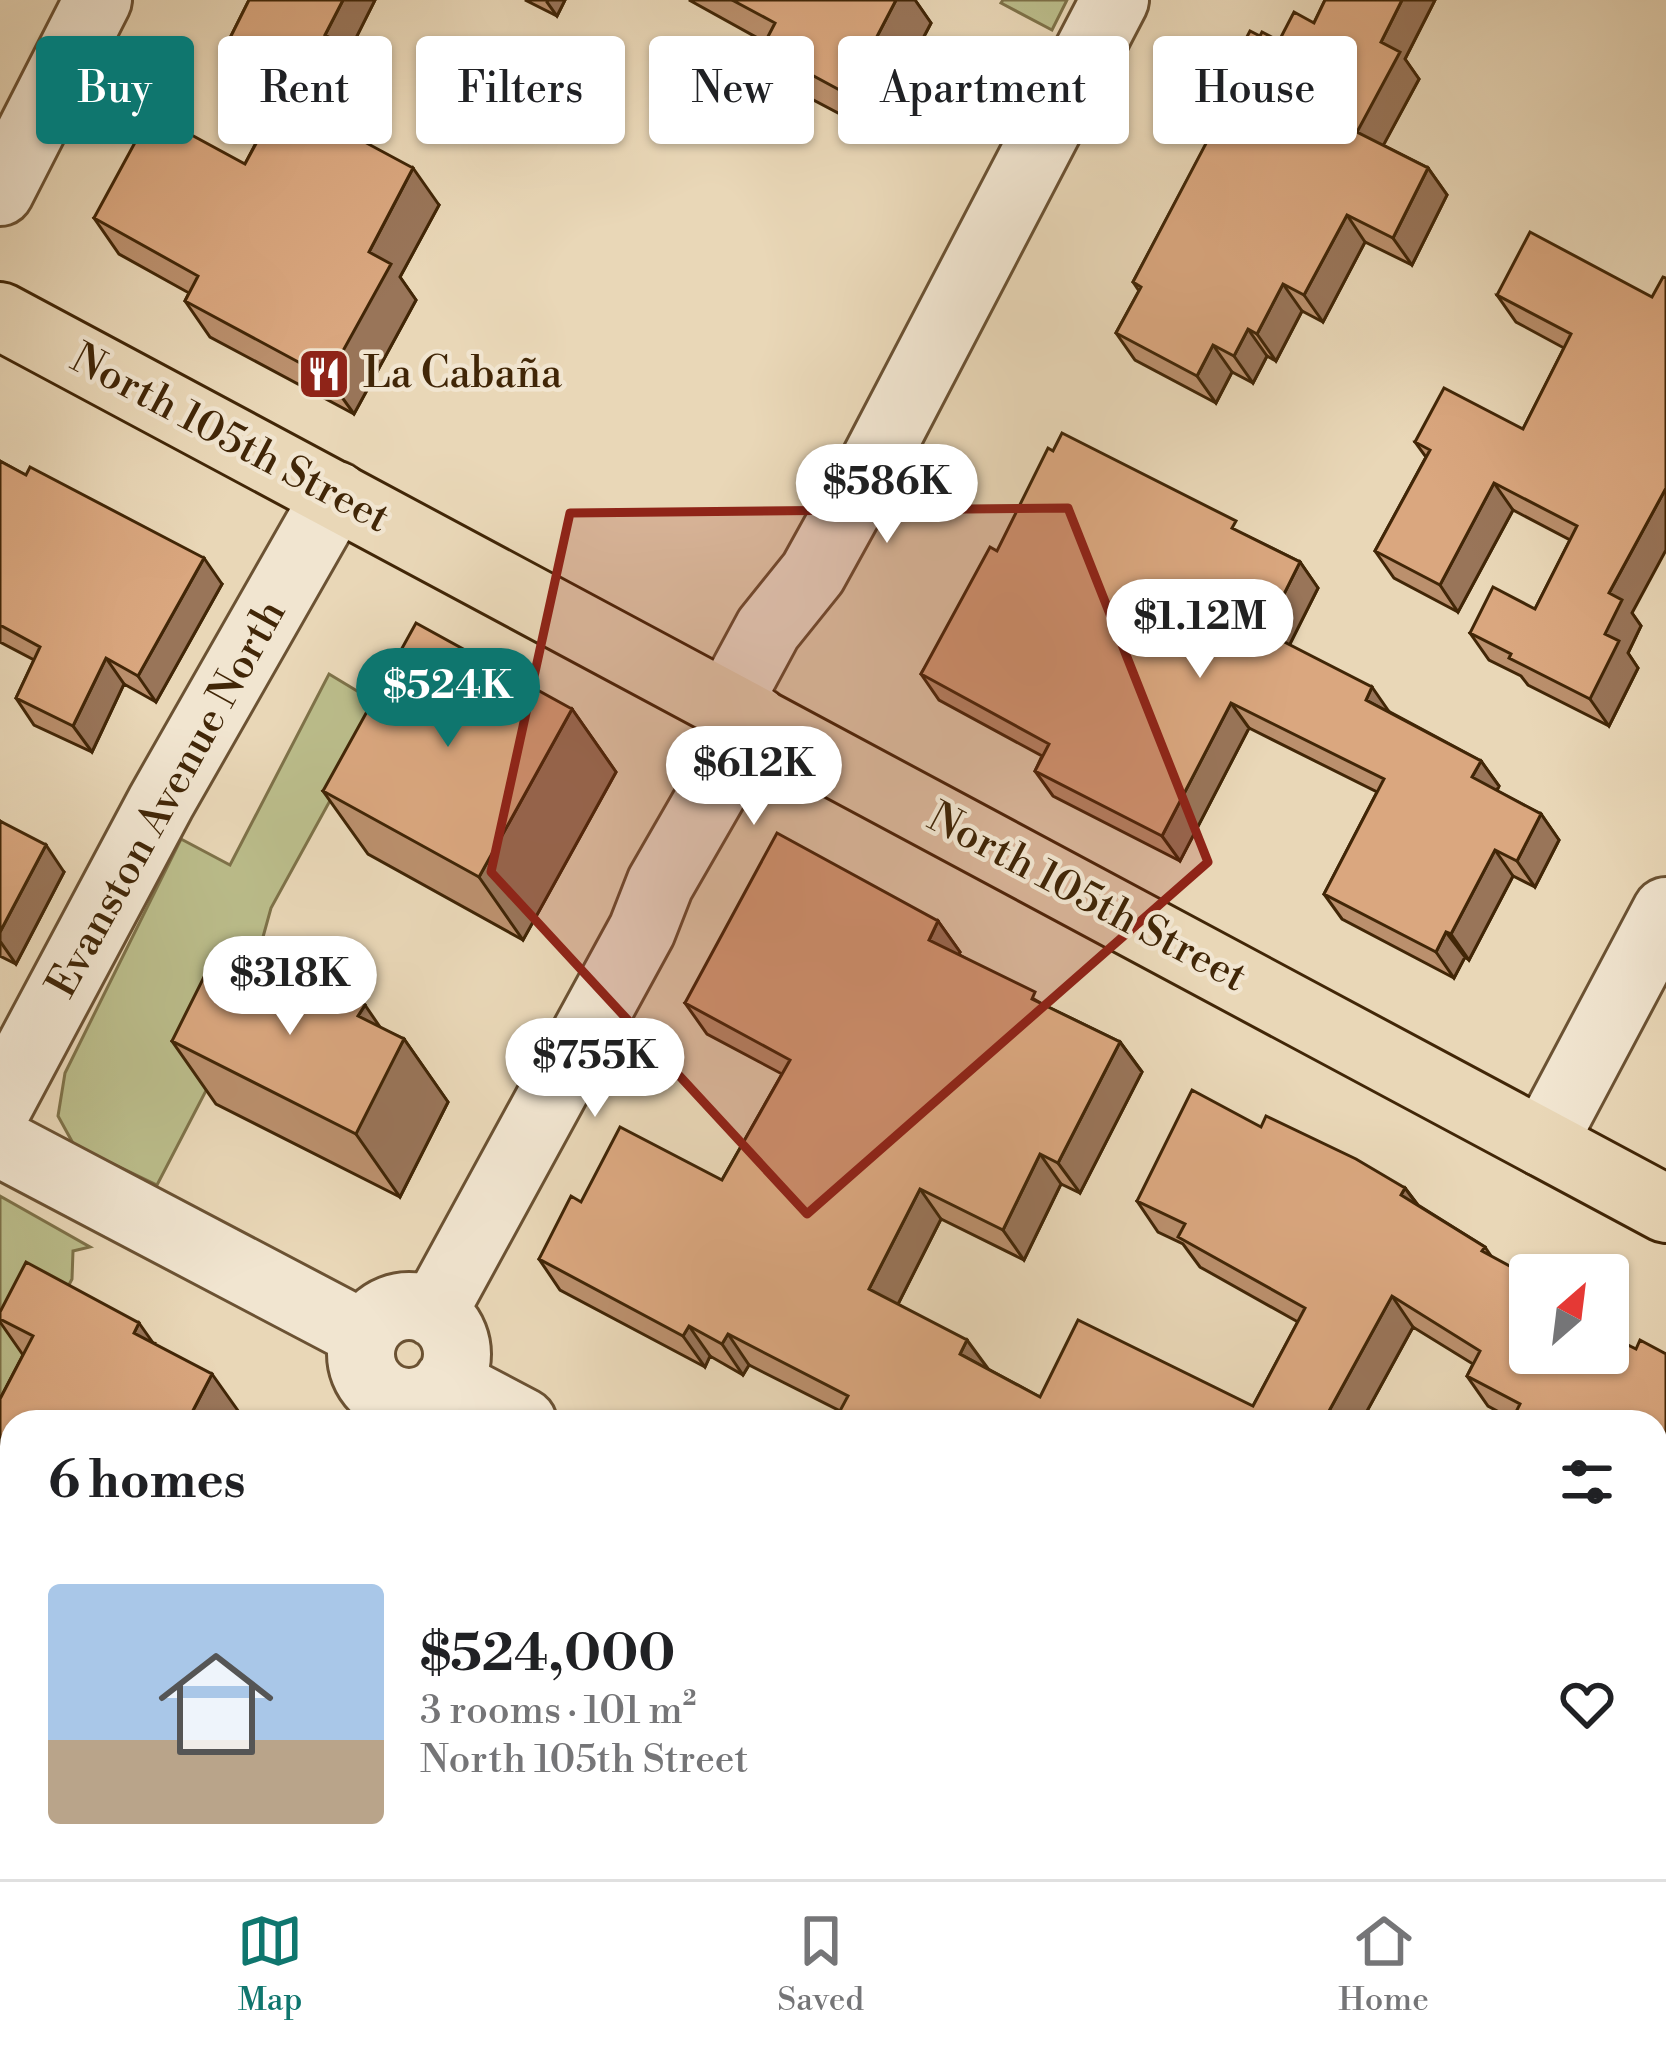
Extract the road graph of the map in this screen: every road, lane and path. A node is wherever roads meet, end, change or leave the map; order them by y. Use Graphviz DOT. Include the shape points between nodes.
graph roads {
  1 [pos="98,0"];
  2 [pos="1115,0"];
  3 [pos="0,192"];
  4 [pos="0,316"];
  5 [pos="336,496"];
  6 [pos="741,712"];
  7 [pos="1666,911"];
  8 [pos="0,1104"];
  9 [pos="0,1143"];
  10 [pos="1543,1143"];
  11 [pos="1666,1209"];
  12 [pos="433,1313"];
  13 [pos="365,1335"];
  14 [pos="405,1401"];
  15 [pos="456,1410"];
  1 -- 3 [label="street"];
  2 -- 6 [label="street" via="813,574 767,629"];
  4 -- 5 [label="main road, North 105th Street"];
  5 -- 6 [label="main road, North 105th Street"];
  5 -- 8 [label="street, Evanston Avenue North" via="160,802"];
  6 -- 10 [label="main road, North 105th Street"];
  6 -- 12 [label="street" via="642,930"];
  7 -- 10 [label="street"];
  9 -- 13 [label="street"];
  10 -- 11 [label="main road, North 105th Street"];
  12 -- 13 [label="street" via="391,1309"];
  12 -- 14 [label="street" via="448,1328 457,1358"];
  13 -- 14 [label="street" via="364,1374"];
  14 -- 15 [label="street"];
}
